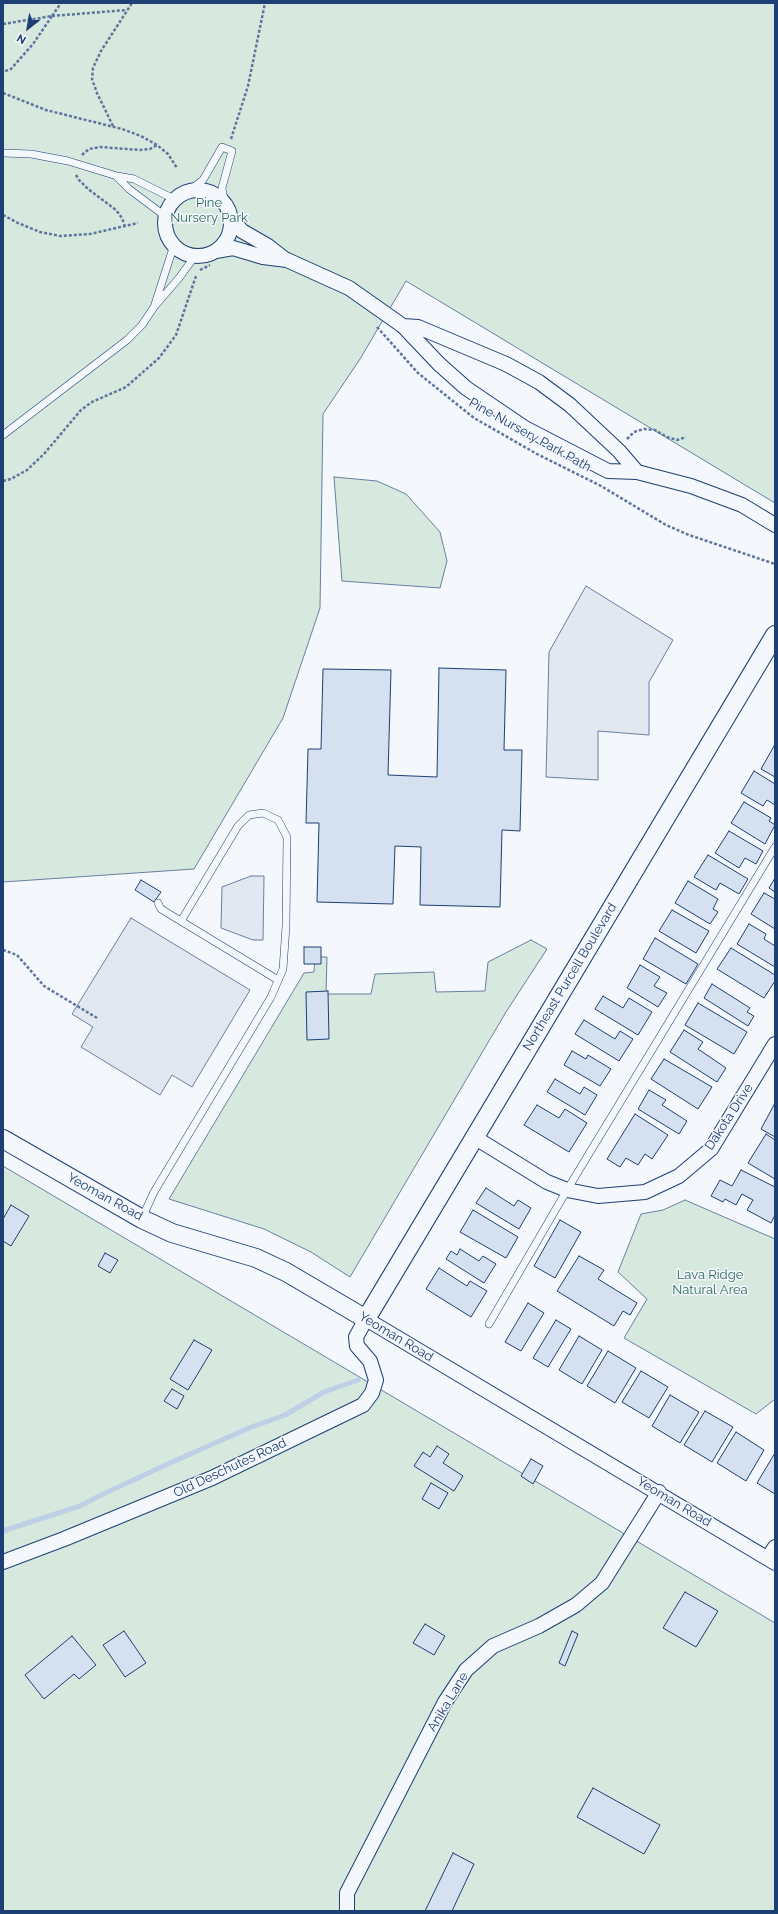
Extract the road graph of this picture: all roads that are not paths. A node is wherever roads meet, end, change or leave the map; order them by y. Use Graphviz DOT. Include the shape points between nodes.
graph roads {
  1 [pos="3,153"];
  2 [pos="116,176"];
  3 [pos="190,190"];
  4 [pos="174,199"];
  5 [pos="224,202"];
  6 [pos="165,216"];
  7 [pos="231,218"];
  8 [pos="174,245"];
  9 [pos="195,256"];
  10 [pos="214,258"];
  11 [pos="286,260"];
  12 [pos="154,307"];
  13 [pos="403,326"];
  14 [pos="3,435"];
  15 [pos="637,472"];
  16 [pos="775,525"];
  17 [pos="775,634"];
  18 [pos="775,847"];
  19 [pos="158,903"];
  20 [pos="181,921"];
  21 [pos="278,980"];
  22 [pos="775,1044"];
  23 [pos="474,1137"];
  24 [pos="3,1139"];
  25 [pos="568,1190"];
  26 [pos="142,1219"];
  27 [pos="366,1319"];
  28 [pos="489,1324"];
  29 [pos="659,1492"];
  30 [pos="773,1556"];
  31 [pos="3,1562"];
  32 [pos="347,1911"];
  1 -- 2 [label="lane" via="31,154 68,161"];
  2 -- 4 [label="lane" via="134,179"];
  2 -- 6 [label="lane"];
  3 -- 4 [label="street"];
  3 -- 5 [label="street" via="208,191"];
  3 -- 5 [label="lane" via="203,180 222,147 232,151 222,188"];
  4 -- 6 [label="street"];
  5 -- 7 [label="street"];
  6 -- 8 [label="street" via="167,236"];
  7 -- 10 [label="street" via="229,236"];
  7 -- 11 [label="street" via="242,231"];
  8 -- 9 [label="street"];
  8 -- 12 [label="lane"];
  9 -- 10 [label="street" via="208,255"];
  9 -- 12 [label="lane"];
  10 -- 11 [label="street" via="233,248 262,257"];
  11 -- 13 [label="street" via="349,288"];
  12 -- 14 [label="lane" via="142,325 127,340"];
  13 -- 15 [label="street" via="418,327 506,364 538,382 570,405 619,451"];
  13 -- 15 [label="street" via="466,388 525,428 608,471"];
  15 -- 16 [label="street" via="691,486 742,505"];
  17 -- 23 [label="street, Northeast Purcell Boulevard"];
  18 -- 25 [label="lane"];
  19 -- 20 [label="lane" via="161,909"];
  20 -- 21 [label="lane"];
  20 -- 21 [label="lane" via="238,826 249,815 263,812 278,820 288,837 283,969"];
  21 -- 26 [label="lane" via="271,997 154,1192"];
  22 -- 25 [label="street, Dakota Drive" via="711,1149 679,1176 645,1192 618,1196 598,1196"];
  23 -- 25 [label="street, Dakota Drive" via="546,1182"];
  23 -- 27 [label="street, Northeast Purcell Boulevard"];
  24 -- 26 [label="street, Yeoman Road"];
  25 -- 28 [label="lane"];
  26 -- 27 [label="street, Yeoman Road" via="172,1233 256,1258 286,1272"];
  27 -- 29 [label="street, Yeoman Road"];
  27 -- 31 [label="street, Old Deschutes Road" via="356,1337 357,1346 370,1361 376,1380 372,1393 363,1405 212,1478"];
  29 -- 30 [label="street, Yeoman Road"];
  29 -- 32 [label="street, Anika Lane" via="602,1583 576,1605 539,1626 493,1646 466,1670 445,1702 347,1893"];
}
